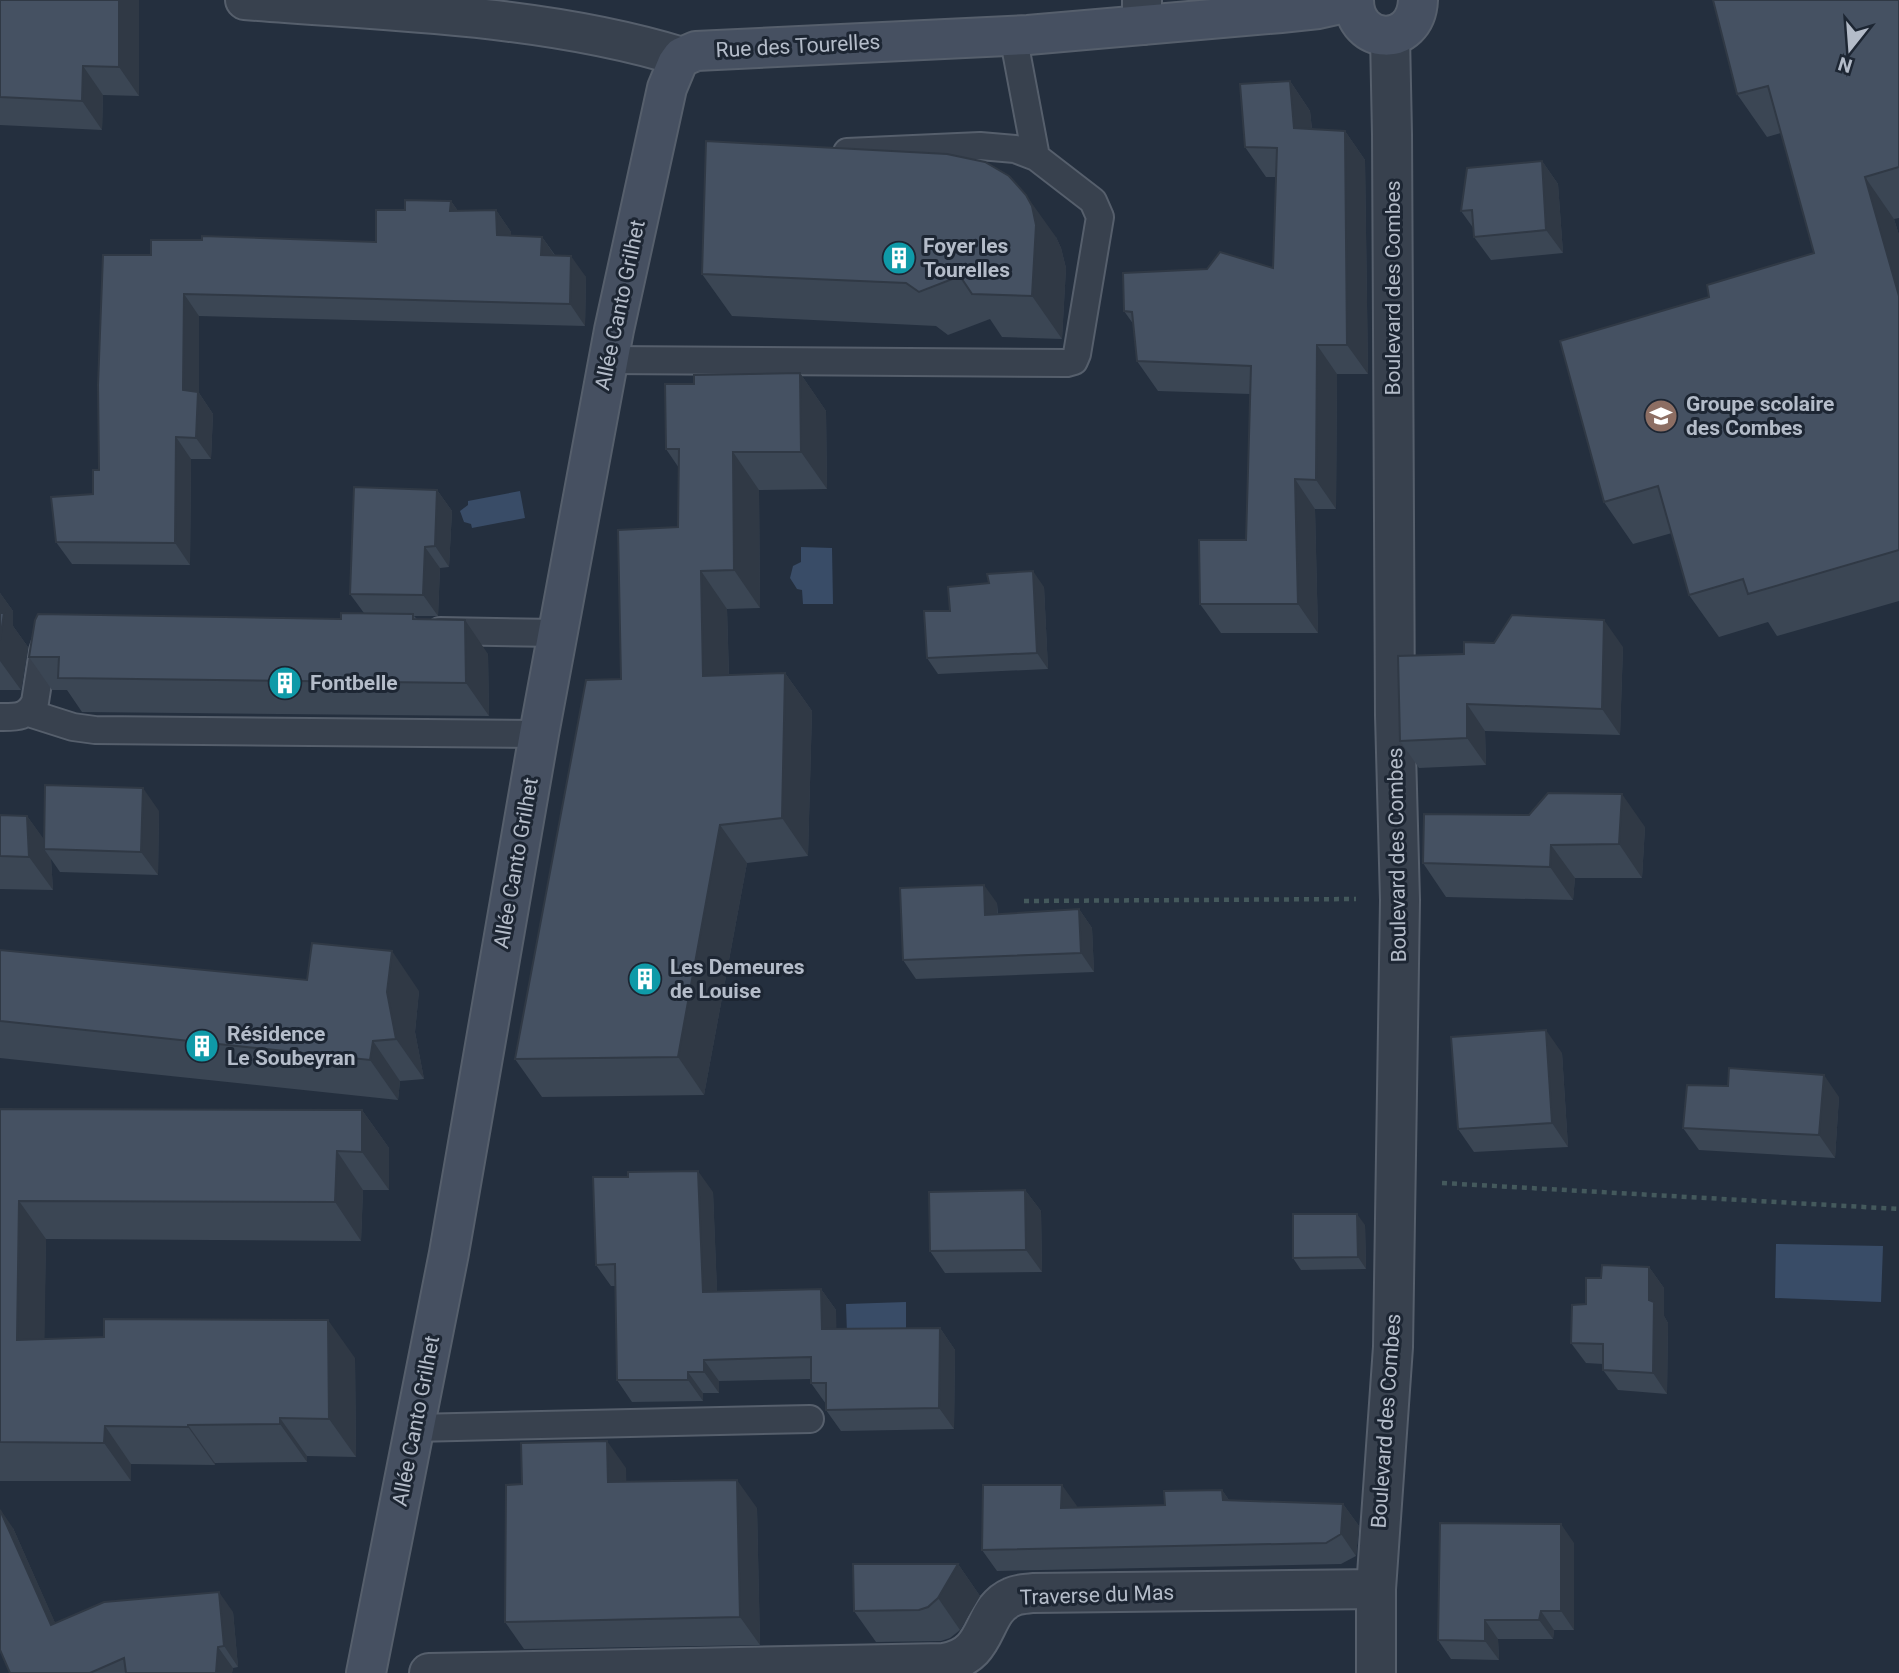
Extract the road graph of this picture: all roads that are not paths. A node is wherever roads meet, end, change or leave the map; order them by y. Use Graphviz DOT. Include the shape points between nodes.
graph roads {
  1 [pos="245,0"];
  2 [pos="1418,0"];
  3 [pos="1354,1"];
  4 [pos="1142,12"];
  5 [pos="1013,35"];
  6 [pos="1390,36"];
  7 [pos="682,57"];
  8 [pos="829,152"];
  9 [pos="1036,157"];
  10 [pos="608,360"];
  11 [pos="65,626"];
  12 [pos="420,631"];
  13 [pos="557,633"];
  14 [pos="29,713"];
  15 [pos="0,717"];
  16 [pos="538,734"];
  17 [pos="810,1419"];
  18 [pos="414,1428"];
  19 [pos="1376,1588"];
  20 [pos="366,1673"];
  21 [pos="429,1673"];
  22 [pos="1376,1673"];
  1 -- 7 [label="street, Rue des Tourelles" via="487,20 594,36"];
  2 -- 6 [label="street" via="1414,20"];
  3 -- 4 [label="street, Rue des Tourelles" via="1281,13"];
  3 -- 6 [label="street" via="1363,27"];
  4 -- 5 [label="street, Rue des Tourelles"];
  5 -- 7 [label="street, Rue des Tourelles" via="696,51"];
  5 -- 9 [label="lane"];
  6 -- 19 [label="street, Boulevard des Combes" via="1400,900 1393,1347"];
  7 -- 10 [label="street, Allée Canto Grilhet" via="662,110"];
  8 -- 9 [label="lane" via="980,146 1015,149"];
  9 -- 10 [label="lane" via="1093,201 1100,216 1074,361"];
  10 -- 13 [label="street, Allée Canto Grilhet"];
  11 -- 14 [label="lane" via="48,637"];
  12 -- 13 [label="lane"];
  13 -- 16 [label="street, Allée Canto Grilhet"];
  14 -- 15 [label="lane"];
  14 -- 16 [label="lane" via="94,730"];
  16 -- 18 [label="street, Allée Canto Grilhet" via="449,1253"];
  17 -- 18 [label="lane"];
  18 -- 20 [label="street, Allée Canto Grilhet"];
  19 -- 21 [label="street, Traverse du Mas" via="1013,1596 994,1613 969,1654 944,1663"];
  19 -- 22 [label="street, Boulevard des Combes"];
}
